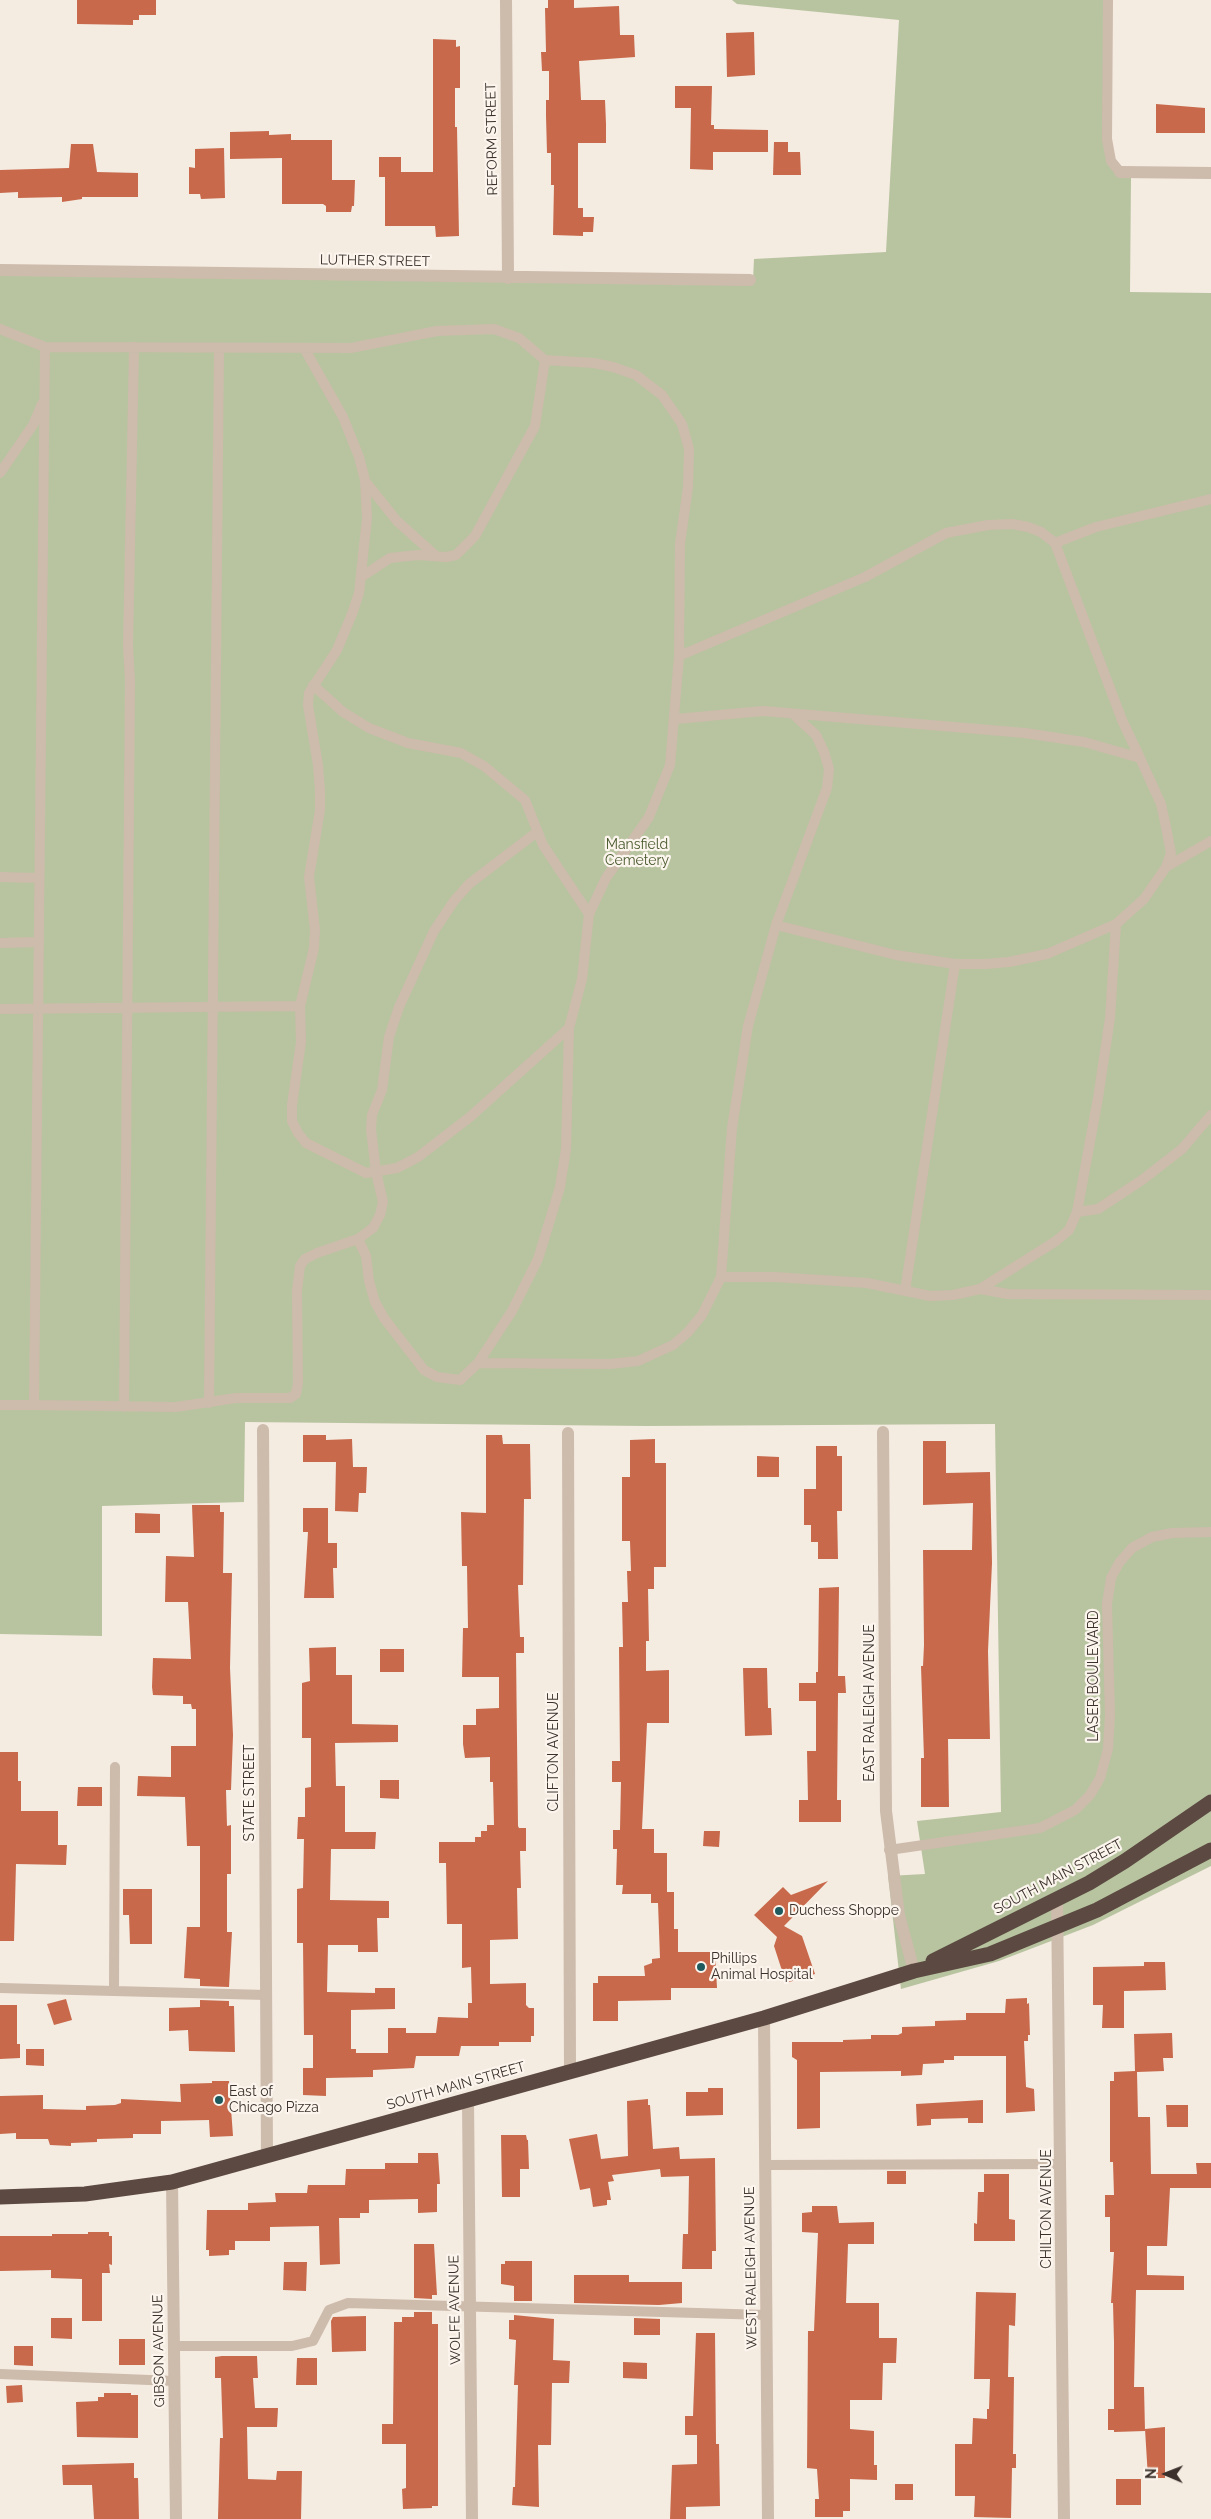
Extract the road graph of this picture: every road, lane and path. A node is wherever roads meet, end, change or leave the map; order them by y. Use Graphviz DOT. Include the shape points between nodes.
graph roads {
  1 [pos="506,0"];
  2 [pos="1108,0"];
  3 [pos="1120,172"];
  4 [pos="1211,172"];
  5 [pos="0,270"];
  6 [pos="508,278"];
  7 [pos="750,280"];
  8 [pos="0,329"];
  9 [pos="45,347"];
  10 [pos="134,347"];
  11 [pos="219,348"];
  12 [pos="304,348"];
  13 [pos="545,360"];
  14 [pos="44,398"];
  15 [pos="0,473"];
  16 [pos="364,480"];
  17 [pos="1211,499"];
  18 [pos="1055,543"];
  19 [pos="436,556"];
  20 [pos="361,577"];
  21 [pos="679,656"];
  22 [pos="313,685"];
  23 [pos="794,714"];
  24 [pos="676,719"];
  25 [pos="1140,758"];
  26 [pos="537,832"];
  27 [pos="1211,841"];
  28 [pos="1166,867"];
  29 [pos="0,877"];
  30 [pos="39,878"];
  31 [pos="589,914"];
  32 [pos="1116,924"];
  33 [pos="776,925"];
  34 [pos="38,942"];
  35 [pos="0,943"];
  36 [pos="955,964"];
  37 [pos="213,1006"];
  38 [pos="300,1006"];
  39 [pos="0,1009"];
  40 [pos="38,1009"];
  41 [pos="127,1009"];
  42 [pos="569,1028"];
  43 [pos="1211,1115"];
  44 [pos="376,1172"];
  45 [pos="1078,1212"];
  46 [pos="358,1239"];
  47 [pos="721,1277"];
  48 [pos="980,1290"];
  49 [pos="905,1291"];
  50 [pos="1211,1295"];
  51 [pos="478,1363"];
  52 [pos="209,1403"];
  53 [pos="0,1405"];
  54 [pos="34,1406"];
  55 [pos="124,1407"];
  56 [pos="263,1430"];
  57 [pos="883,1432"];
  58 [pos="568,1433"];
  59 [pos="1211,1532"];
  60 [pos="115,1767"];
  61 [pos="1211,1802"];
  62 [pos="889,1850"];
  63 [pos="1211,1850"];
  64 [pos="1057,1899"];
  65 [pos="1059,1926"];
  66 [pos="914,1971"];
  67 [pos="0,1988"];
  68 [pos="114,1991"];
  69 [pos="266,1996"];
  70 [pos="764,2018"];
  71 [pos="570,2070"];
  72 [pos="468,2101"];
  73 [pos="267,2156"];
  74 [pos="1061,2164"];
  75 [pos="765,2165"];
  76 [pos="172,2182"];
  77 [pos="0,2197"];
  78 [pos="470,2308"];
  79 [pos="767,2316"];
  80 [pos="174,2346"];
  81 [pos="0,2374"];
  82 [pos="174,2381"];
  83 [pos="176,2519"];
  84 [pos="472,2519"];
  85 [pos="768,2519"];
  86 [pos="1064,2519"];
  1 -- 6 [label="street, REFORM STREET"];
  2 -- 3 [label="lane" via="1107,139 1111,161"];
  3 -- 4 [label="street"];
  5 -- 6 [label="street, LUTHER STREET"];
  6 -- 7 [label="street, LUTHER STREET"];
  8 -- 9 [label="lane"];
  9 -- 10 [label="lane"];
  9 -- 14 [label="lane"];
  10 -- 11 [label="lane"];
  10 -- 41 [label="lane" via="128,646"];
  11 -- 12 [label="lane"];
  11 -- 37 [label="lane"];
  12 -- 13 [label="lane" via="351,348 438,330 494,329 519,338"];
  12 -- 16 [label="lane" via="344,417"];
  13 -- 19 [label="lane" via="535,426 475,536 456,555"];
  13 -- 21 [label="lane" via="594,363 636,375 662,395 682,424 690,449 680,544"];
  14 -- 15 [label="lane" via="33,425"];
  14 -- 30 [label="lane"];
  16 -- 19 [label="lane" via="397,521"];
  16 -- 20 [label="lane" via="367,518"];
  17 -- 18 [label="lane" via="1096,527"];
  18 -- 21 [label="lane" via="1040,532 1012,524 946,533 865,577"];
  18 -- 25 [label="lane" via="1122,720"];
  19 -- 20 [label="lane" via="418,554 390,558"];
  20 -- 22 [label="lane" via="345,633"];
  21 -- 24 [label="lane"];
  22 -- 26 [label="lane" via="343,712 369,728 408,743 461,753 484,766 525,800"];
  22 -- 38 [label="lane" via="308,693 308,705 318,765 320,810 309,877 314,939 312,961"];
  23 -- 24 [label="lane" via="763,711"];
  23 -- 25 [label="lane" via="1025,733 1084,742"];
  23 -- 33 [label="lane" via="816,735 829,769 821,807"];
  24 -- 31 [label="lane" via="670,765 650,817 606,878"];
  25 -- 28 [label="lane" via="1161,804 1170,853"];
  26 -- 31 [label="lane"];
  26 -- 44 [label="lane" via="469,884 454,901 434,931 415,971 389,1037 382,1090 372,1115"];
  27 -- 28 [label="lane"];
  28 -- 32 [label="lane" via="1144,899"];
  29 -- 30 [label="lane"];
  30 -- 34 [label="lane"];
  31 -- 42 [label="lane" via="582,980"];
  32 -- 36 [label="lane" via="1047,954 1009,962"];
  32 -- 45 [label="lane" via="1110,1018"];
  33 -- 36 [label="lane" via="896,955"];
  33 -- 47 [label="lane" via="757,989 738,1084"];
  34 -- 35 [label="lane"];
  34 -- 40 [label="lane"];
  36 -- 49 [label="lane"];
  37 -- 38 [label="lane"];
  37 -- 41 [label="lane"];
  37 -- 52 [label="lane"];
  38 -- 44 [label="lane" via="301,1042 292,1121 306,1143 357,1169"];
  39 -- 40 [label="lane"];
  40 -- 41 [label="lane"];
  40 -- 54 [label="lane"];
  41 -- 55 [label="lane"];
  42 -- 44 [label="lane" via="502,1090 438,1142 397,1168"];
  42 -- 51 [label="lane" via="566,1149 560,1188 538,1259 512,1312"];
  43 -- 45 [label="lane" via="1182,1150 1142,1180 1098,1209"];
  44 -- 46 [label="lane" via="383,1202 380,1215 373,1228"];
  45 -- 48 [label="lane" via="1069,1230 1056,1241"];
  46 -- 51 [label="lane" via="366,1256 375,1302 424,1370 437,1377 460,1380 470,1374"];
  46 -- 52 [label="lane" via="316,1253 300,1266 296,1394 290,1398 236,1398"];
  47 -- 49 [label="lane" via="867,1283"];
  47 -- 51 [label="lane" via="702,1314 688,1332 673,1345 638,1361 610,1364"];
  48 -- 49 [label="lane" via="930,1296"];
  48 -- 50 [label="lane" via="1008,1294"];
  52 -- 55 [label="lane" via="176,1408"];
  53 -- 54 [label="lane"];
  54 -- 55 [label="lane"];
  56 -- 69 [label="street, STATE STREET"];
  57 -- 62 [label="street, EAST RALEIGH AVENUE"];
  58 -- 71 [label="street, CLIFTON AVENUE"];
  59 -- 62 [label="lane, LASER BOULEVARD" via="1152,1537 1132,1548 1111,1578 1107,1604 1108,1749 1100,1778 1090,1795 1075,1810 1056,1822 1033,1830"];
  60 -- 68 [label="lane"];
  61 -- 64 [label="highway, SOUTH MAIN STREET" via="1125,1861"];
  62 -- 66 [label="street, EAST RALEIGH AVENUE" via="899,1915"];
  63 -- 65 [label="highway, SOUTH MAIN STREET" via="1139,1890"];
  64 -- 65 [label="street, CHILTON AVENUE"];
  64 -- 66 [label="highway, SOUTH MAIN STREET"];
  65 -- 66 [label="highway, SOUTH MAIN STREET" via="990,1954"];
  65 -- 74 [label="street, CHILTON AVENUE"];
  66 -- 70 [label="highway, SOUTH MAIN STREET"];
  67 -- 68 [label="lane"];
  68 -- 69 [label="lane"];
  69 -- 73 [label="street, STATE STREET"];
  70 -- 71 [label="highway, SOUTH MAIN STREET"];
  70 -- 75 [label="street, WEST RALEIGH AVENUE"];
  71 -- 72 [label="highway, SOUTH MAIN STREET"];
  72 -- 73 [label="highway, SOUTH MAIN STREET"];
  72 -- 78 [label="street, WOLFE AVENUE"];
  73 -- 76 [label="highway, SOUTH MAIN STREET"];
  74 -- 75 [label="lane"];
  74 -- 86 [label="street, CHILTON AVENUE"];
  75 -- 79 [label="street, WEST RALEIGH AVENUE"];
  76 -- 77 [label="highway, SOUTH MAIN STREET" via="85,2194"];
  76 -- 80 [label="street, GIBSON AVENUE"];
  78 -- 79 [label="lane"];
  78 -- 80 [label="lane" via="348,2303 329,2310 313,2341 292,2346"];
  78 -- 84 [label="street, WOLFE AVENUE"];
  79 -- 85 [label="street, WEST RALEIGH AVENUE"];
  80 -- 82 [label="street, GIBSON AVENUE"];
  81 -- 82 [label="lane"];
  82 -- 83 [label="street, GIBSON AVENUE"];
}
